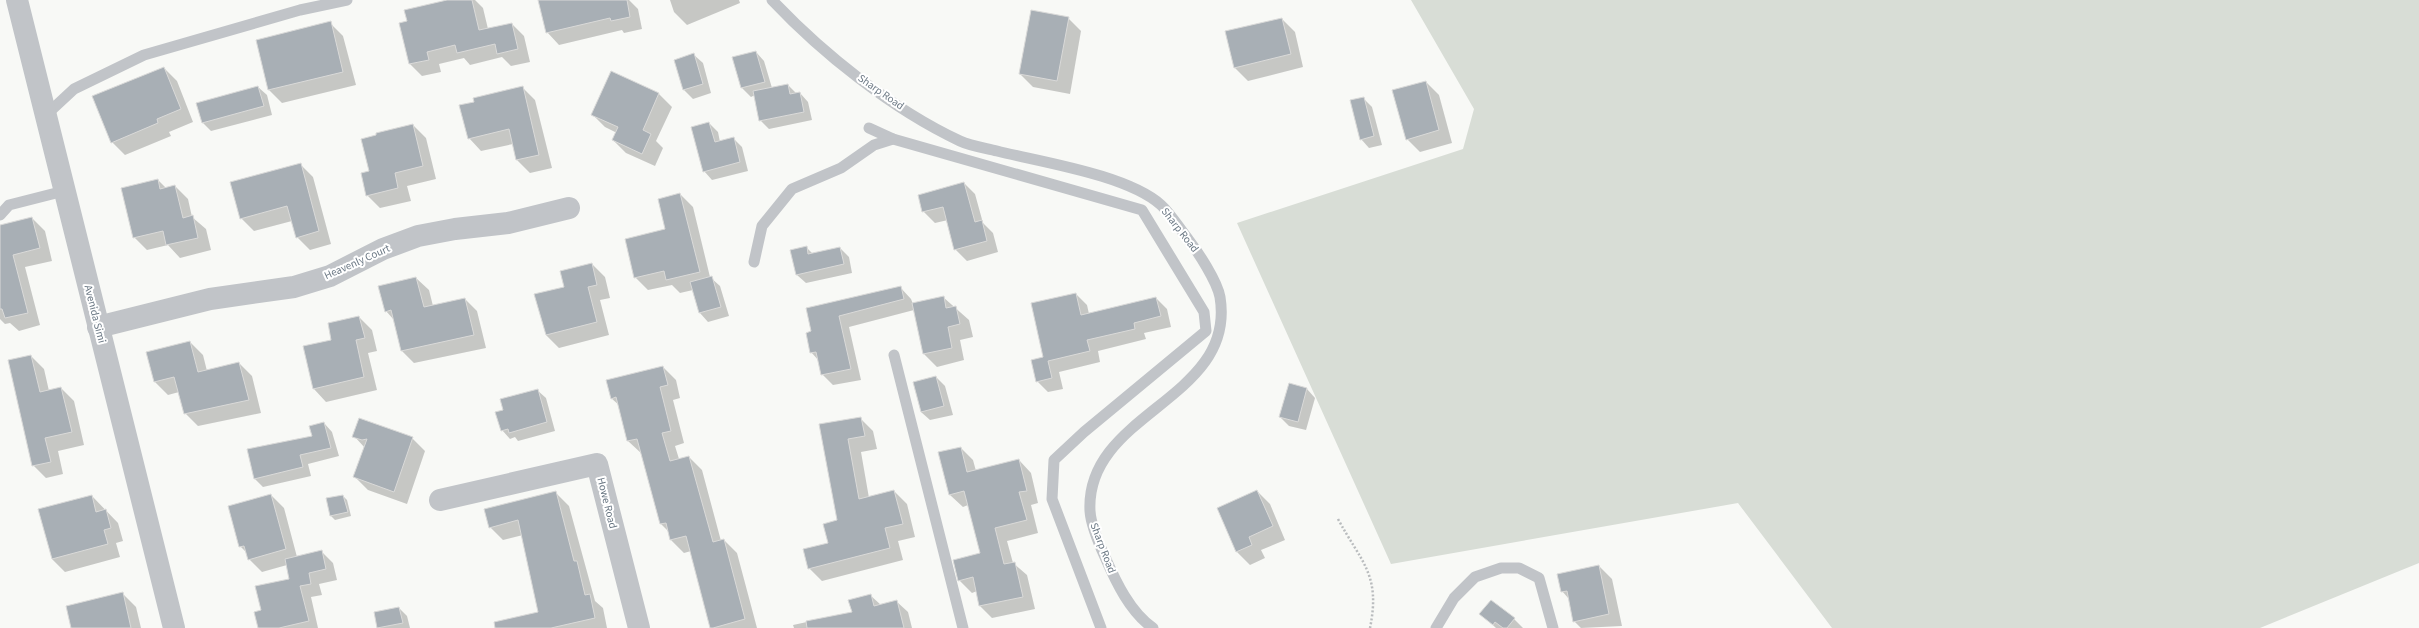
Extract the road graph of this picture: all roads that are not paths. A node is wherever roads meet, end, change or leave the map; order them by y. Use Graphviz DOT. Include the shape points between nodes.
graph roads {
  1 [pos="17,0"];
  2 [pos="346,0"];
  3 [pos="772,0"];
  4 [pos="46,115"];
  5 [pos="869,128"];
  6 [pos="893,139"];
  7 [pos="64,191"];
  8 [pos="5,204"];
  9 [pos="569,208"];
  10 [pos="0,215"];
  11 [pos="754,262"];
  12 [pos="98,326"];
  13 [pos="894,354"];
  14 [pos="440,500"];
  15 [pos="174,628"];
  16 [pos="640,628"];
  17 [pos="962,628"];
  18 [pos="1101,628"];
  19 [pos="1153,628"];
  20 [pos="1436,628"];
  21 [pos="1553,628"];
  1 -- 4 [label="street, Avenida Simi"];
  2 -- 4 [label="lane" via="300,10 144,54 74,89"];
  3 -- 19 [label="lane, Sharp Road" via="804,34 842,65 916,116 962,142 1126,183 1160,204 1198,252 1220,295 1222,318 1213,352 1202,369 1115,444 1098,466 1090,491 1090,514 1099,545 1115,580 1134,609"];
  4 -- 7 [label="street, Avenida Simi"];
  5 -- 6 [label="lane"];
  6 -- 11 [label="lane" via="874,145 841,168 792,189 762,226"];
  6 -- 18 [label="lane" via="1142,210 1204,312 1206,331 1054,460 1052,499"];
  7 -- 8 [label="lane"];
  7 -- 12 [label="street, Avenida Simi"];
  8 -- 10 [label="lane"];
  9 -- 12 [label="street, Heavenly Court" via="508,223 418,236 383,249 330,276 294,287 210,299"];
  12 -- 15 [label="street, Avenida Simi"];
  13 -- 17 [label="lane"];
  14 -- 16 [label="street, Howe Road" via="597,464"];
  20 -- 21 [label="lane" via="1454,598 1475,577 1501,568 1519,568 1539,578"];
}
